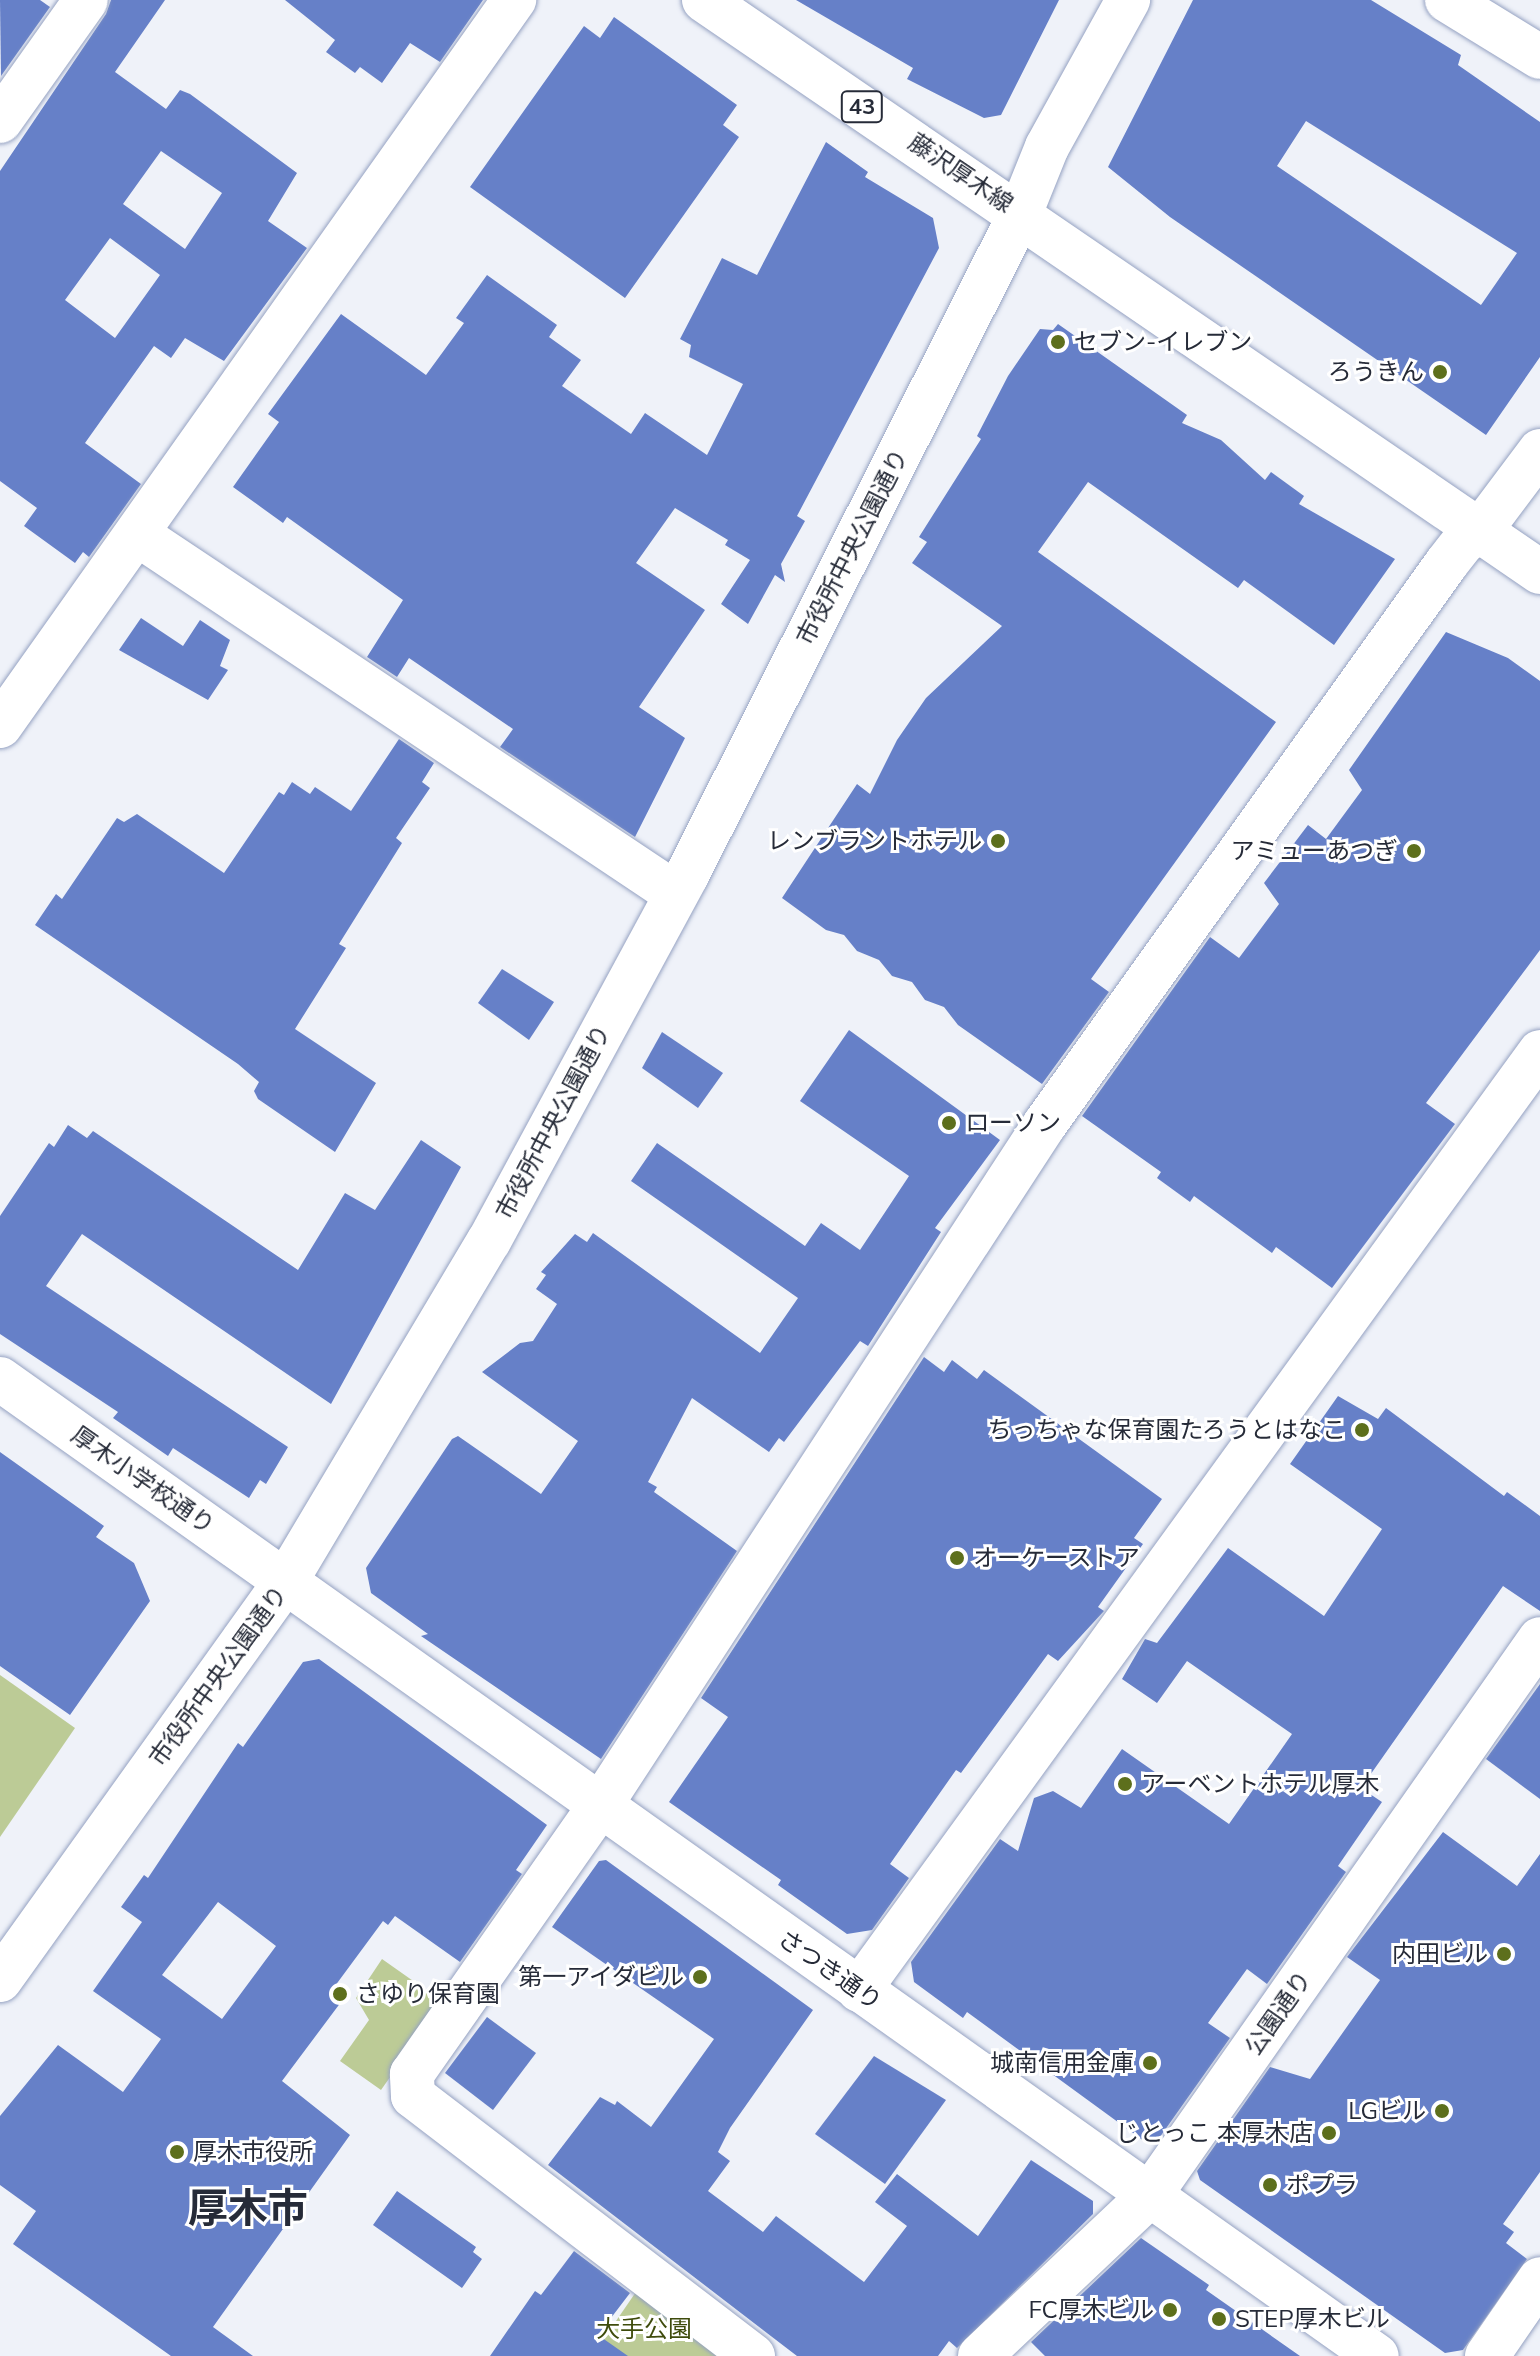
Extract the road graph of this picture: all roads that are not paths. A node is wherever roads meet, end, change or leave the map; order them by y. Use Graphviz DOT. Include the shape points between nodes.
graph roads {
  1 [pos="86,0"];
  2 [pos="514,0"];
  3 [pos="704,0"];
  4 [pos="1128,0"];
  5 [pos="1447,0"];
  6 [pos="1540,57"];
  7 [pos="0,121"];
  8 [pos="1020,214"];
  9 [pos="1540,451"];
  10 [pos="1480,531"];
  11 [pos="137,534"];
  12 [pos="1540,572"];
  13 [pos="0,726"];
  14 [pos="676,894"];
  15 [pos="1540,1052"];
  16 [pos="0,1379"];
  17 [pos="286,1581"];
  18 [pos="1540,1639"];
  19 [pos="600,1806"];
  20 [pos="0,1980"];
  21 [pos="859,1990"];
  22 [pos="1150,2195"];
  23 [pos="1540,2279"];
  24 [pos="753,2356"];
  25 [pos="980,2356"];
  26 [pos="1377,2356"];
  27 [pos="1487,2356"];
  1 -- 7 [label="street"];
  2 -- 11 [label="street"];
  3 -- 8 [label="street, 藤沢厚木線 / 43"];
  4 -- 8 [label="street, 藤沢厚木線" via="1047,147"];
  5 -- 6 [label="street"];
  8 -- 10 [label="street"];
  8 -- 14 [label="street, 市役所中央公園通り"];
  9 -- 10 [label="street"];
  10 -- 12 [label="street"];
  10 -- 19 [label="street" via="1446,564 1045,1124"];
  11 -- 13 [label="street"];
  11 -- 14 [label="street"];
  14 -- 17 [label="street, 市役所中央公園通り" via="489,1241"];
  15 -- 21 [label="street"];
  16 -- 17 [label="street, 厚木小学校通り"];
  17 -- 19 [label="street, さつき通り"];
  17 -- 20 [label="street, 市役所中央公園通り"];
  18 -- 22 [label="street, 公園通り"];
  19 -- 21 [label="street, さつき通り"];
  19 -- 24 [label="street" via="412,2074 413,2096"];
  21 -- 22 [label="street, さつき通り"];
  22 -- 25 [label="street, 公園通り"];
  22 -- 26 [label="street, さつき通り"];
  23 -- 27 [label="street"];
}
